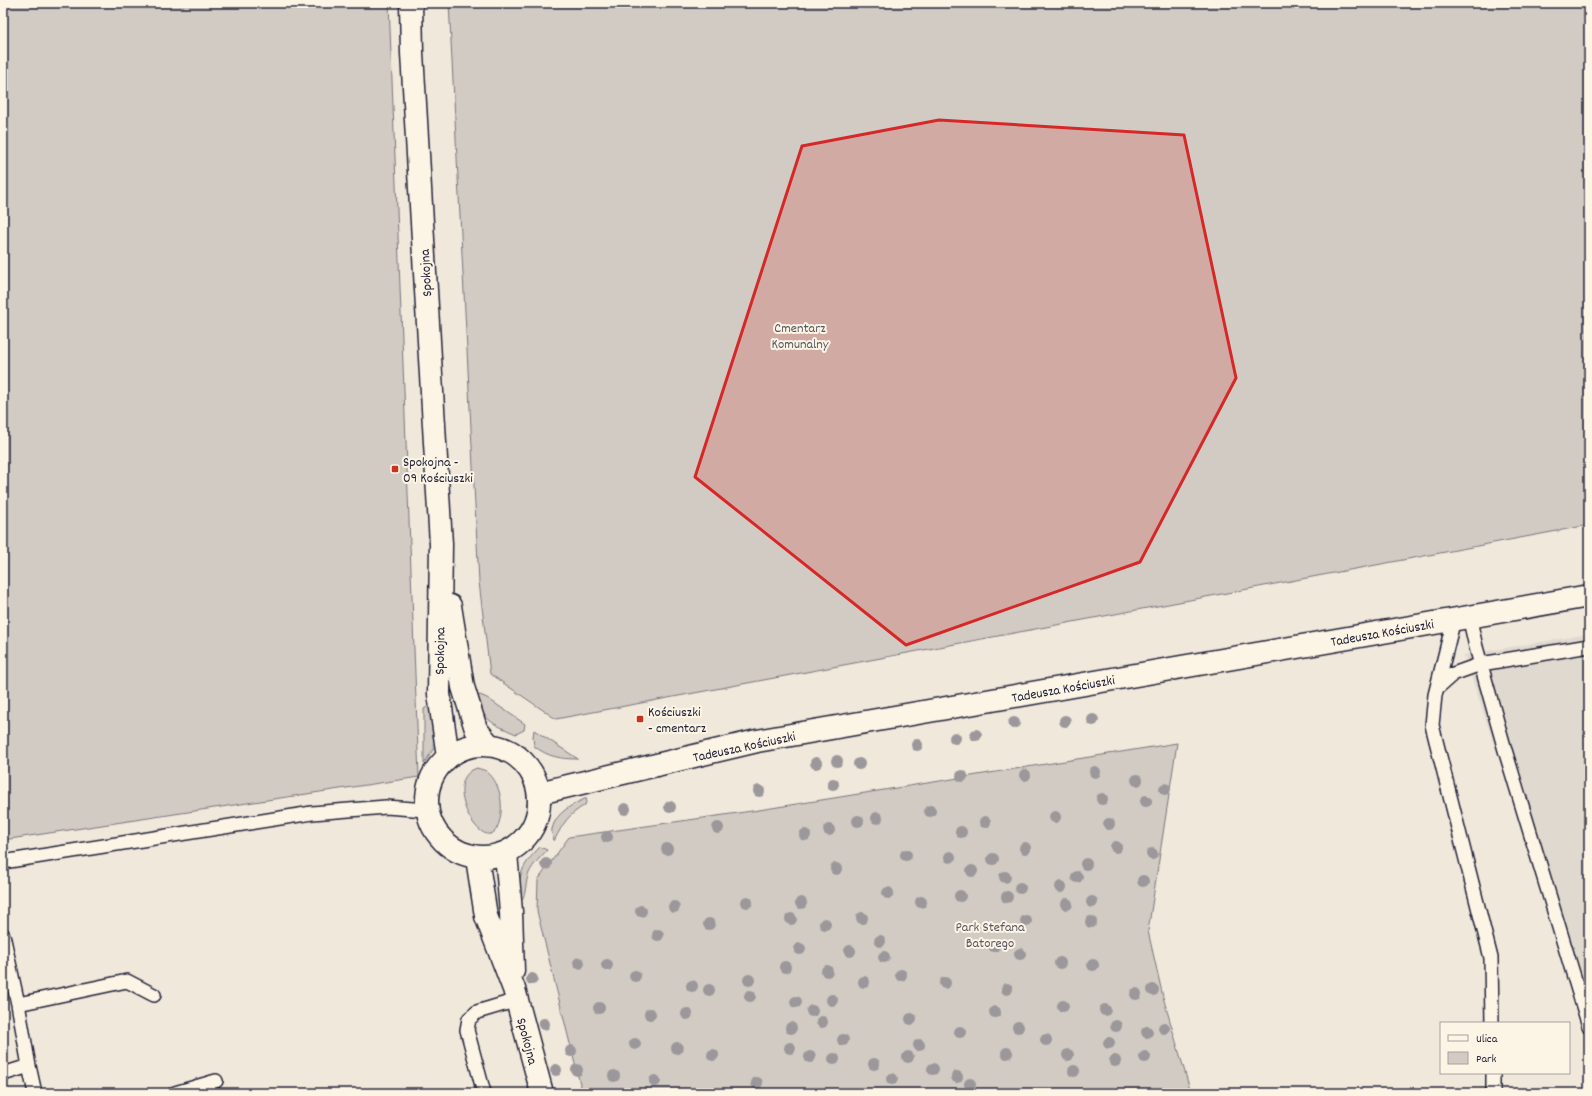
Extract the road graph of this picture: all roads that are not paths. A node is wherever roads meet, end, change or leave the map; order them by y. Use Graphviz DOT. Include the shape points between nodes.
graph roads {
  1 [pos="411,3"];
  2 [pos="441,544"];
  3 [pos="1589,596"];
  4 [pos="1462,618"];
  5 [pos="1589,646"];
  6 [pos="1481,664"];
  7 [pos="1437,688"];
  8 [pos="489,745"];
  9 [pos="448,757"];
  10 [pos="539,792"];
  11 [pos="427,810"];
  12 [pos="506,853"];
  13 [pos="477,858"];
  14 [pos="3,862"];
  15 [pos="3,935"];
  16 [pos="515,994"];
  17 [pos="154,995"];
  18 [pos="18,1004"];
  19 [pos="1492,1022"];
  20 [pos="1589,1026"];
  21 [pos="28,1066"];
  22 [pos="3,1074"];
  23 [pos="1493,1074"];
  24 [pos="216,1081"];
  25 [pos="35,1093"];
  26 [pos="174,1093"];
  27 [pos="484,1093"];
  28 [pos="542,1093"];
  29 [pos="1493,1093"];
  1 -- 2 [label="street, Spokojna"];
  2 -- 8 [label="street, Spokojna" via="463,687 476,729"];
  2 -- 9 [label="street, Spokojna" via="439,694"];
  3 -- 4 [label="street, Tadeusza Kościuszki"];
  4 -- 6 [label="lane"];
  4 -- 7 [label="lane"];
  4 -- 10 [label="street, Tadeusza Kościuszki" via="757,741"];
  5 -- 6 [label="lane"];
  6 -- 7 [label="lane" via="1453,674"];
  6 -- 20 [label="lane"];
  7 -- 19 [label="lane" via="1432,725 1491,958"];
  8 -- 9 [label="street" via="474,745 460,749"];
  8 -- 10 [label="street" via="503,748 522,761 534,778"];
  9 -- 11 [label="street" via="437,768 430,781"];
  10 -- 12 [label="street" via="536,822 528,835"];
  11 -- 13 [label="street" via="431,824 439,837 450,847"];
  11 -- 14 [label="lane" via="386,807 312,813"];
  12 -- 13 [label="street"];
  12 -- 16 [label="street, Spokojna"];
  13 -- 16 [label="street, Spokojna" via="486,916"];
  15 -- 18 [label="lane"];
  16 -- 27 [label="lane" via="477,1012 470,1019 467,1030"];
  16 -- 28 [label="street, Spokojna"];
  17 -- 18 [label="lane" via="127,981"];
  18 -- 21 [label="lane"];
  21 -- 22 [label="lane"];
  21 -- 25 [label="lane"];
  23 -- 29 [label="lane"];
  24 -- 26 [label="lane"];
}
